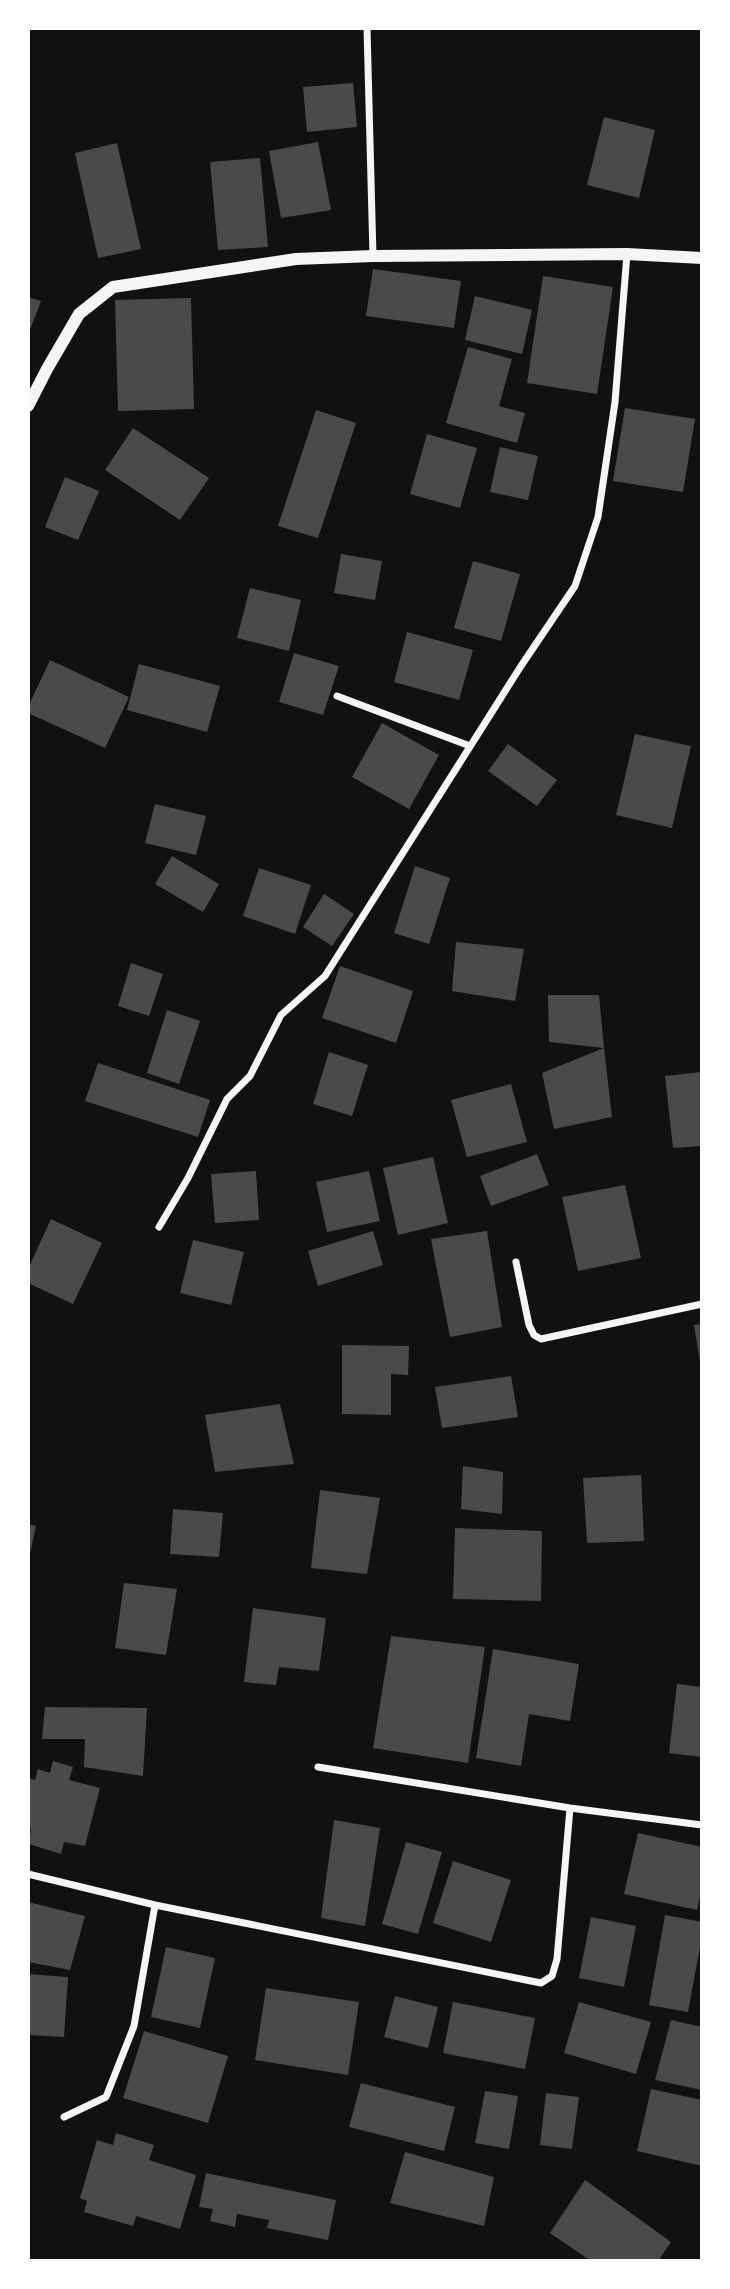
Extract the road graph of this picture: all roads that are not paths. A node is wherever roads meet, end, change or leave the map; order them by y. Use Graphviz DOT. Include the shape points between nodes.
graph roads {
  1 [pos="367,28"];
  2 [pos="627,254"];
  3 [pos="373,256"];
  4 [pos="702,258"];
  5 [pos="28,406"];
  6 [pos="337,696"];
  7 [pos="470,746"];
  8 [pos="159,1227"];
  9 [pos="516,1262"];
  10 [pos="702,1304"];
  11 [pos="318,1767"];
  12 [pos="570,1808"];
  13 [pos="702,1825"];
  14 [pos="28,1874"];
  15 [pos="155,1905"];
  16 [pos="64,2117"];
  1 -- 3 [label="street"];
  2 -- 3 [label="street"];
  2 -- 4 [label="street"];
  2 -- 7 [label="street" via="615,402 598,517 575,586"];
  3 -- 5 [label="street" via="296,259 113,287 79,313"];
  6 -- 7 [label="street"];
  7 -- 8 [label="street" via="325,976 281,1015 250,1076 227,1099"];
  9 -- 10 [label="street" via="528,1325 541,1339"];
  11 -- 12 [label="street"];
  12 -- 13 [label="street"];
  12 -- 15 [label="street" via="557,1959 552,1976 541,1983"];
  14 -- 15 [label="street"];
  15 -- 16 [label="street" via="134,2026 106,2097"];
}
